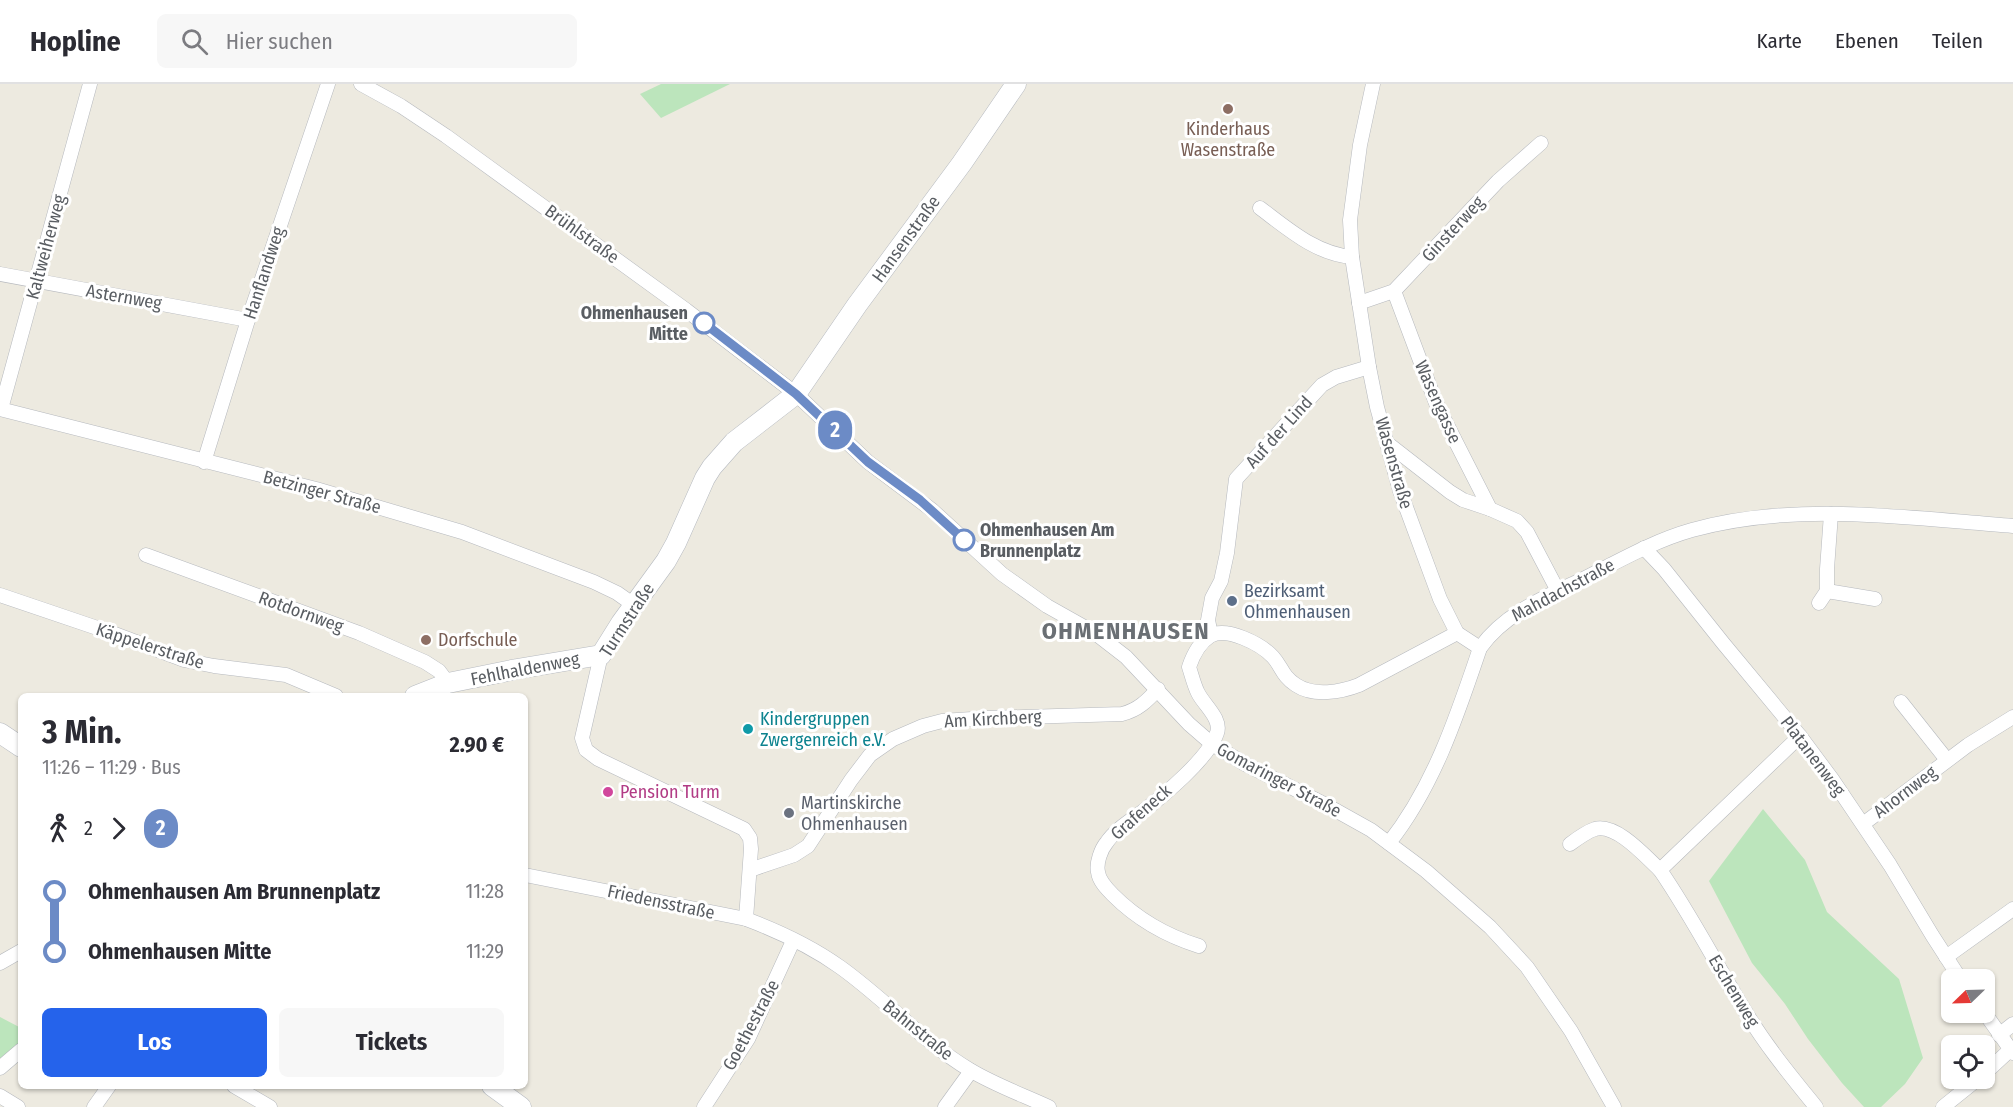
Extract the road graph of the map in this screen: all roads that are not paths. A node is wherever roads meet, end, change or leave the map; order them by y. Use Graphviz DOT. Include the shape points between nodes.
graph roads {
  1 [pos="90,84"];
  2 [pos="328,84"];
  3 [pos="361,84"];
  4 [pos="1016,84"];
  5 [pos="1373,84"];
  6 [pos="1541,142"];
  7 [pos="1260,208"];
  8 [pos="1352,257"];
  9 [pos="0,274"];
  10 [pos="37,281"];
  11 [pos="1394,291"];
  12 [pos="1359,303"];
  13 [pos="248,320"];
  14 [pos="1369,367"];
  15 [pos="796,394"];
  16 [pos="0,409"];
  17 [pos="1387,443"];
  18 [pos="204,462"];
  19 [pos="1490,509"];
  20 [pos="1831,514"];
  21 [pos="2013,526"];
  22 [pos="1644,548"];
  23 [pos="146,555"];
  24 [pos="1558,591"];
  25 [pos="0,595"];
  26 [pos="1875,599"];
  27 [pos="634,605"];
  28 [pos="1457,633"];
  29 [pos="1211,635"];
  30 [pos="1480,648"];
  31 [pos="601,655"];
  32 [pos="448,683"];
  33 [pos="1158,689"];
  34 [pos="329,693"];
  35 [pos="423,693"];
  36 [pos="1901,702"];
  37 [pos="2013,717"];
  38 [pos="0,733"];
  39 [pos="1800,736"];
  40 [pos="1212,744"];
  41 [pos="18,745"];
  42 [pos="1947,760"];
  43 [pos="1863,824"];
  44 [pos="1389,843"];
  45 [pos="1570,844"];
  46 [pos="750,870"];
  47 [pos="1660,870"];
  48 [pos="528,876"];
  49 [pos="2013,909"];
  50 [pos="746,919"];
  51 [pos="793,940"];
  52 [pos="1199,946"];
  53 [pos="18,953"];
  54 [pos="1946,957"];
  55 [pos="0,963"];
  56 [pos="1954,969"];
  57 [pos="1990,1023"];
  58 [pos="2013,1024"];
  59 [pos="1998,1035"];
  60 [pos="2012,1052"];
  61 [pos="18,1053"];
  62 [pos="1995,1065"];
  63 [pos="0,1068"];
  64 [pos="971,1071"];
  65 [pos="107,1089"];
  66 [pos="239,1089"];
  67 [pos="496,1089"];
  68 [pos="1965,1089"];
  69 [pos="0,1096"];
  70 [pos="18,1107"];
  71 [pos="94,1107"];
  72 [pos="270,1107"];
  73 [pos="521,1107"];
  74 [pos="704,1107"];
  75 [pos="945,1107"];
  76 [pos="1049,1107"];
  77 [pos="1614,1107"];
  78 [pos="1816,1107"];
  79 [pos="1943,1107"];
  1 -- 10 [label="street, Kaltweiherweg"];
  2 -- 13 [label="street, Hanflandweg"];
  3 -- 15 [label="street, Brühlstraße" via="456,143"];
  4 -- 15 [label="street, Hansenstraße"];
  5 -- 8 [label="street, Wasenstraße" via="1354,180"];
  6 -- 11 [label="street, Ginsterweg" via="1491,188"];
  7 -- 8 [label="street" via="1322,250"];
  8 -- 12 [label="street, Wasenstraße"];
  9 -- 10 [label="street, Asternweg"];
  10 -- 13 [label="street, Asternweg"];
  10 -- 16 [label="street, Kaltweiherweg"];
  11 -- 12 [label="street, Ginsterweg"];
  11 -- 19 [label="street, Wasengasse" via="1436,403"];
  12 -- 14 [label="street, Wasenstraße"];
  13 -- 18 [label="street, Hanflandweg"];
  14 -- 17 [label="street, Wasenstraße"];
  14 -- 29 [label="street, Auf der Lind" via="1322,385 1236,479 1227,553 1208,620"];
  15 -- 27 [label="street, Turmstraße" via="720,457 705,478 676,543"];
  15 -- 33 [label="street, Gomaringer Straße" via="868,462 926,505 991,566 1047,606 1095,633"];
  16 -- 18 [label="street, Betzinger Straße"];
  17 -- 19 [label="street" via="1450,492"];
  17 -- 28 [label="street, Wasenstraße" via="1421,549"];
  18 -- 27 [label="street, Betzinger Straße" via="316,489 462,532 594,582"];
  19 -- 24 [label="street" via="1517,521 1527,532"];
  20 -- 21 [label="street, Mahdachstraße"];
  20 -- 22 [label="street, Mahdachstraße" via="1731,522"];
  20 -- 26 [label="street" via="1823,597"];
  22 -- 24 [label="street, Mahdachstraße"];
  22 -- 39 [label="street, Platanenweg"];
  23 -- 32 [label="street, Rotdornweg" via="359,633 425,662"];
  24 -- 30 [label="street, Mahdachstraße" via="1504,622"];
  25 -- 34 [label="street, Käppelerstraße" via="184,660 286,675"];
  27 -- 31 [label="street, Turmstraße"];
  28 -- 29 [label="street" via="1359,686 1321,692 1298,686 1257,645 1239,636"];
  28 -- 30 [label="street"];
  29 -- 40 [label="street" via="1198,647 1190,667 1197,692 1217,721 1218,731"];
  30 -- 44 [label="street, Mahdachstraße" via="1430,778"];
  31 -- 32 [label="street, Fehlhaldenweg"];
  31 -- 46 [label="street, Turmstraße" via="582,738 586,750 744,829 750,838"];
  32 -- 35 [label="street, Fehlhaldenweg"];
  33 -- 40 [label="street, Gomaringer Straße"];
  33 -- 46 [label="street, Am Kirchberg" via="1133,711 1122,714 942,721 915,730 870,755 808,846"];
  36 -- 42 [label="street, Ahornweg"];
  37 -- 42 [label="street, Ahornweg"];
  38 -- 41 [label="street"];
  39 -- 43 [label="street, Platanenweg"];
  39 -- 47 [label="street"];
  40 -- 44 [label="street, Gomaringer Straße"];
  40 -- 52 [label="street, Grafeneck" via="1165,793 1110,838 1102,851 1098,872 1108,890 1137,916 1164,933"];
  42 -- 43 [label="street, Ahornweg"];
  43 -- 54 [label="street, Platanenweg"];
  44 -- 77 [label="street, Gomaringer Straße" via="1471,909 1527,967 1571,1031"];
  45 -- 47 [label="street, Eschenweg" via="1585,833 1610,829"];
  46 -- 50 [label="street"];
  47 -- 78 [label="street, Eschenweg" via="1756,1028"];
  48 -- 50 [label="street, Friedensstraße"];
  49 -- 54 [label="street"];
  50 -- 51 [label="street, Friedensstraße"];
  51 -- 64 [label="street, Bahnstraße" via="842,968"];
  51 -- 74 [label="street, Goethestraße" via="748,1039"];
  53 -- 55 [label="street"];
  54 -- 56 [label="street, Platanenweg"];
  57 -- 59 [label="street"];
  58 -- 59 [label="street"];
  59 -- 60 [label="street"];
  60 -- 62 [label="street"];
  61 -- 63 [label="street"];
  64 -- 75 [label="street"];
  64 -- 76 [label="street, Bahnstraße"];
  65 -- 71 [label="street"];
  66 -- 72 [label="street"];
  67 -- 73 [label="street"];
  68 -- 79 [label="street"];
  69 -- 70 [label="street"];
}
